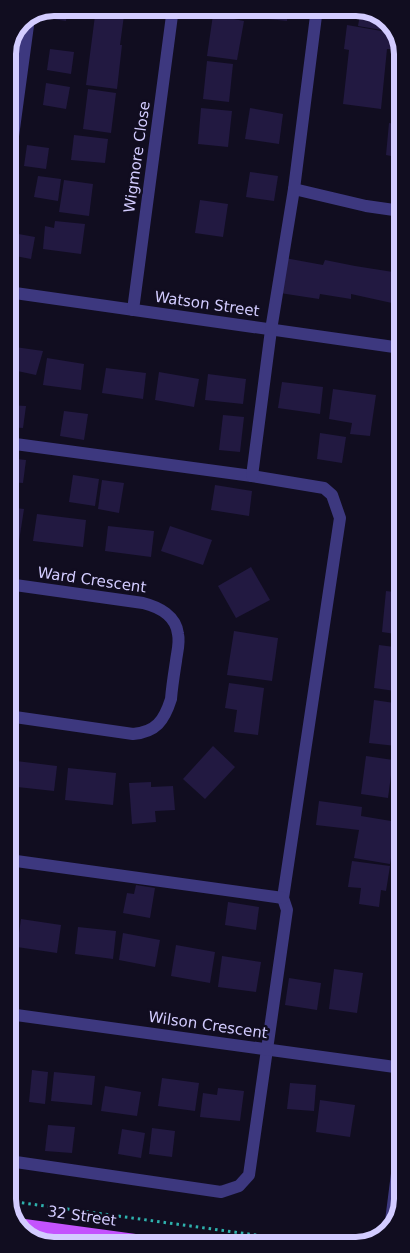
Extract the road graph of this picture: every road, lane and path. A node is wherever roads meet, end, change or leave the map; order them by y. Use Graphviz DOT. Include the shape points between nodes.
graph roads {
  1 [pos="172,16"];
  2 [pos="316,16"];
  3 [pos="28,26"];
  4 [pos="16,114"];
  5 [pos="294,189"];
  6 [pos="394,210"];
  7 [pos="16,293"];
  8 [pos="133,310"];
  9 [pos="271,330"];
  10 [pos="394,347"];
  11 [pos="16,444"];
  12 [pos="252,476"];
  13 [pos="16,585"];
  14 [pos="16,717"];
  15 [pos="16,861"];
  16 [pos="283,898"];
  17 [pos="16,1015"];
  18 [pos="267,1049"];
  19 [pos="394,1067"];
  20 [pos="16,1162"];
  21 [pos="17,1202"];
  22 [pos="27,1225"];
  23 [pos="113,1237"];
  24 [pos="270,1237"];
  1 -- 8 [label="street, Wigmore Close"];
  2 -- 5 [label="street"];
  3 -- 4 [label="street"];
  5 -- 6 [label="street"];
  5 -- 9 [label="street"];
  7 -- 8 [label="street, Watson Street"];
  8 -- 9 [label="street, Watson Street"];
  9 -- 10 [label="street, Watson Street"];
  9 -- 12 [label="street"];
  11 -- 12 [label="street"];
  12 -- 16 [label="street" via="324,488 332,495 340,518"];
  13 -- 14 [label="street, Ward Crescent" via="154,606 171,618 178,634 171,699 156,727 149,731 133,734"];
  15 -- 16 [label="street"];
  16 -- 18 [label="street" via="287,910"];
  17 -- 18 [label="street, Wilson Crescent"];
  18 -- 19 [label="street, Wilson Crescent"];
  18 -- 20 [label="street" via="249,1175 240,1186 221,1192"];
  21 -- 24 [label="path"];
  22 -- 23 [label="main road, 32 Street"];
}
